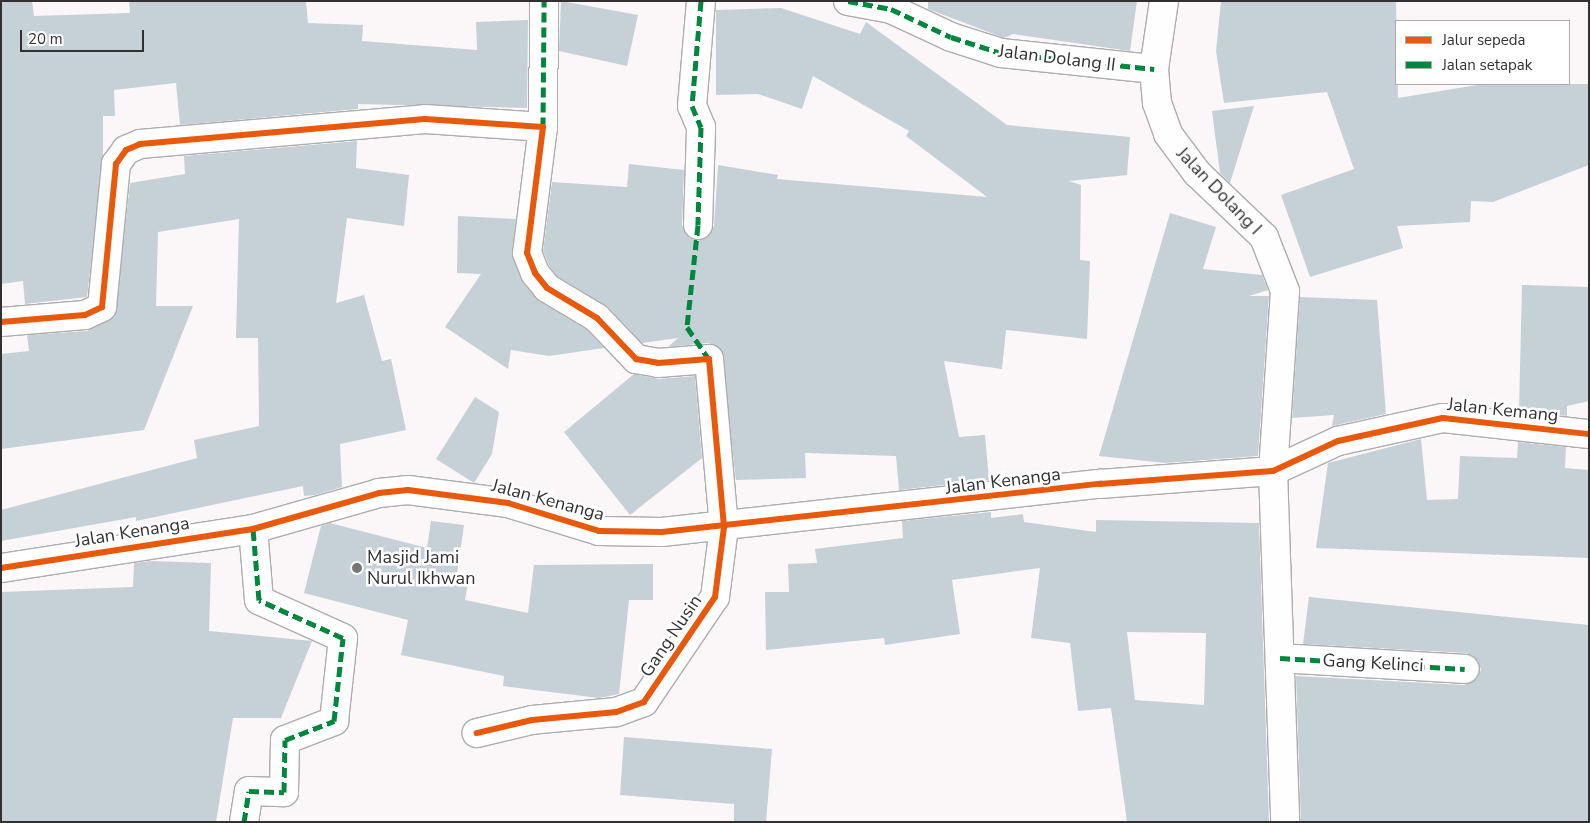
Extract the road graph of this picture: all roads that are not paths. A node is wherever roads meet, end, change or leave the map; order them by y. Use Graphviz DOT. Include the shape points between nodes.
graph roads {
  1 [pos="544,1"];
  2 [pos="701,1"];
  3 [pos="848,1"];
  4 [pos="1164,1"];
  5 [pos="1154,68"];
  6 [pos="543,127"];
  7 [pos="698,225"];
  8 [pos="1,322"];
  9 [pos="1589,434"];
  10 [pos="1273,471"];
  11 [pos="724,527"];
  12 [pos="252,529"];
  13 [pos="1,568"];
  14 [pos="1280,658"];
  15 [pos="1465,668"];
  16 [pos="477,733"];
  17 [pos="244,822"];
  18 [pos="1285,822"];
  1 -- 6 [label="street"];
  2 -- 7 [label="street" via="692,106 701,127"];
  3 -- 5 [label="street, Jalan Dolang II" via="891,9 951,37 1001,53"];
  4 -- 5 [label="street, Jalan Dolang I"];
  5 -- 10 [label="street, Jalan Dolang I" via="1157,103 1168,134 1197,173 1264,238 1285,291"];
  6 -- 8 [label="street" via="425,118 140,144 126,150 116,164 102,306 85,315"];
  6 -- 11 [label="street, Gang Nusin" via="528,253 536,273 547,288 596,318 636,359 658,363 706,357"];
  9 -- 10 [label="street, Jalan Kemang" via="1442,418 1338,441"];
  10 -- 11 [label="street, Jalan Kenanga" via="1100,484"];
  10 -- 14 [label="street"];
  11 -- 12 [label="street, Jalan Kenanga" via="599,531 508,503 408,490 379,493"];
  11 -- 16 [label="street, Gang Nusin" via="715,597 644,702 616,712 532,720"];
  12 -- 13 [label="street, Jalan Kenanga"];
  12 -- 17 [label="street" via="259,600 343,638 334,721 285,740 284,792 249,791"];
  14 -- 15 [label="street, Gang Kelinci"];
  14 -- 18 [label="street"];
}
